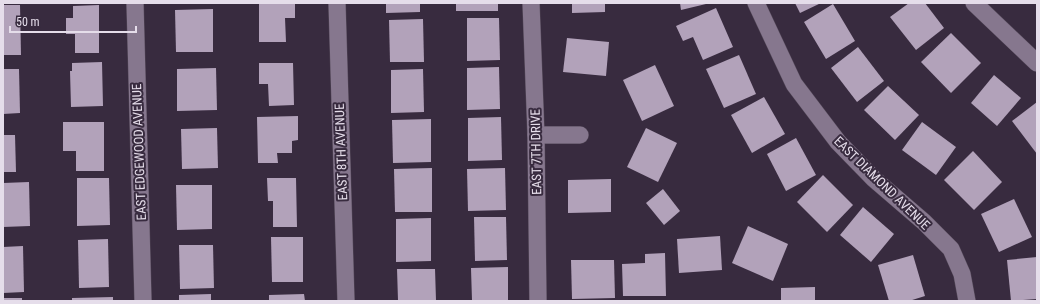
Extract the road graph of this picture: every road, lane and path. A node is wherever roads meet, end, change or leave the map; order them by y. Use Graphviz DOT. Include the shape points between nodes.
graph roads {
  1 [pos="135,3"];
  2 [pos="337,3"];
  3 [pos="531,3"];
  4 [pos="756,3"];
  5 [pos="974,3"];
  6 [pos="1037,63"];
  7 [pos="536,135"];
  8 [pos="580,135"];
  9 [pos="143,301"];
  10 [pos="346,301"];
  11 [pos="538,301"];
  12 [pos="967,301"];
  1 -- 9 [label="street, EAST EDGEWOOD AVENUE"];
  2 -- 10 [label="street, EAST 8TH AVENUE"];
  3 -- 7 [label="street, EAST 7TH DRIVE"];
  4 -- 12 [label="street, EAST DIAMOND AVENUE" via="794,84 838,142 874,179 951,249 962,274"];
  5 -- 6 [label="street"];
  7 -- 8 [label="street"];
  7 -- 11 [label="street, EAST 7TH DRIVE"];
}
